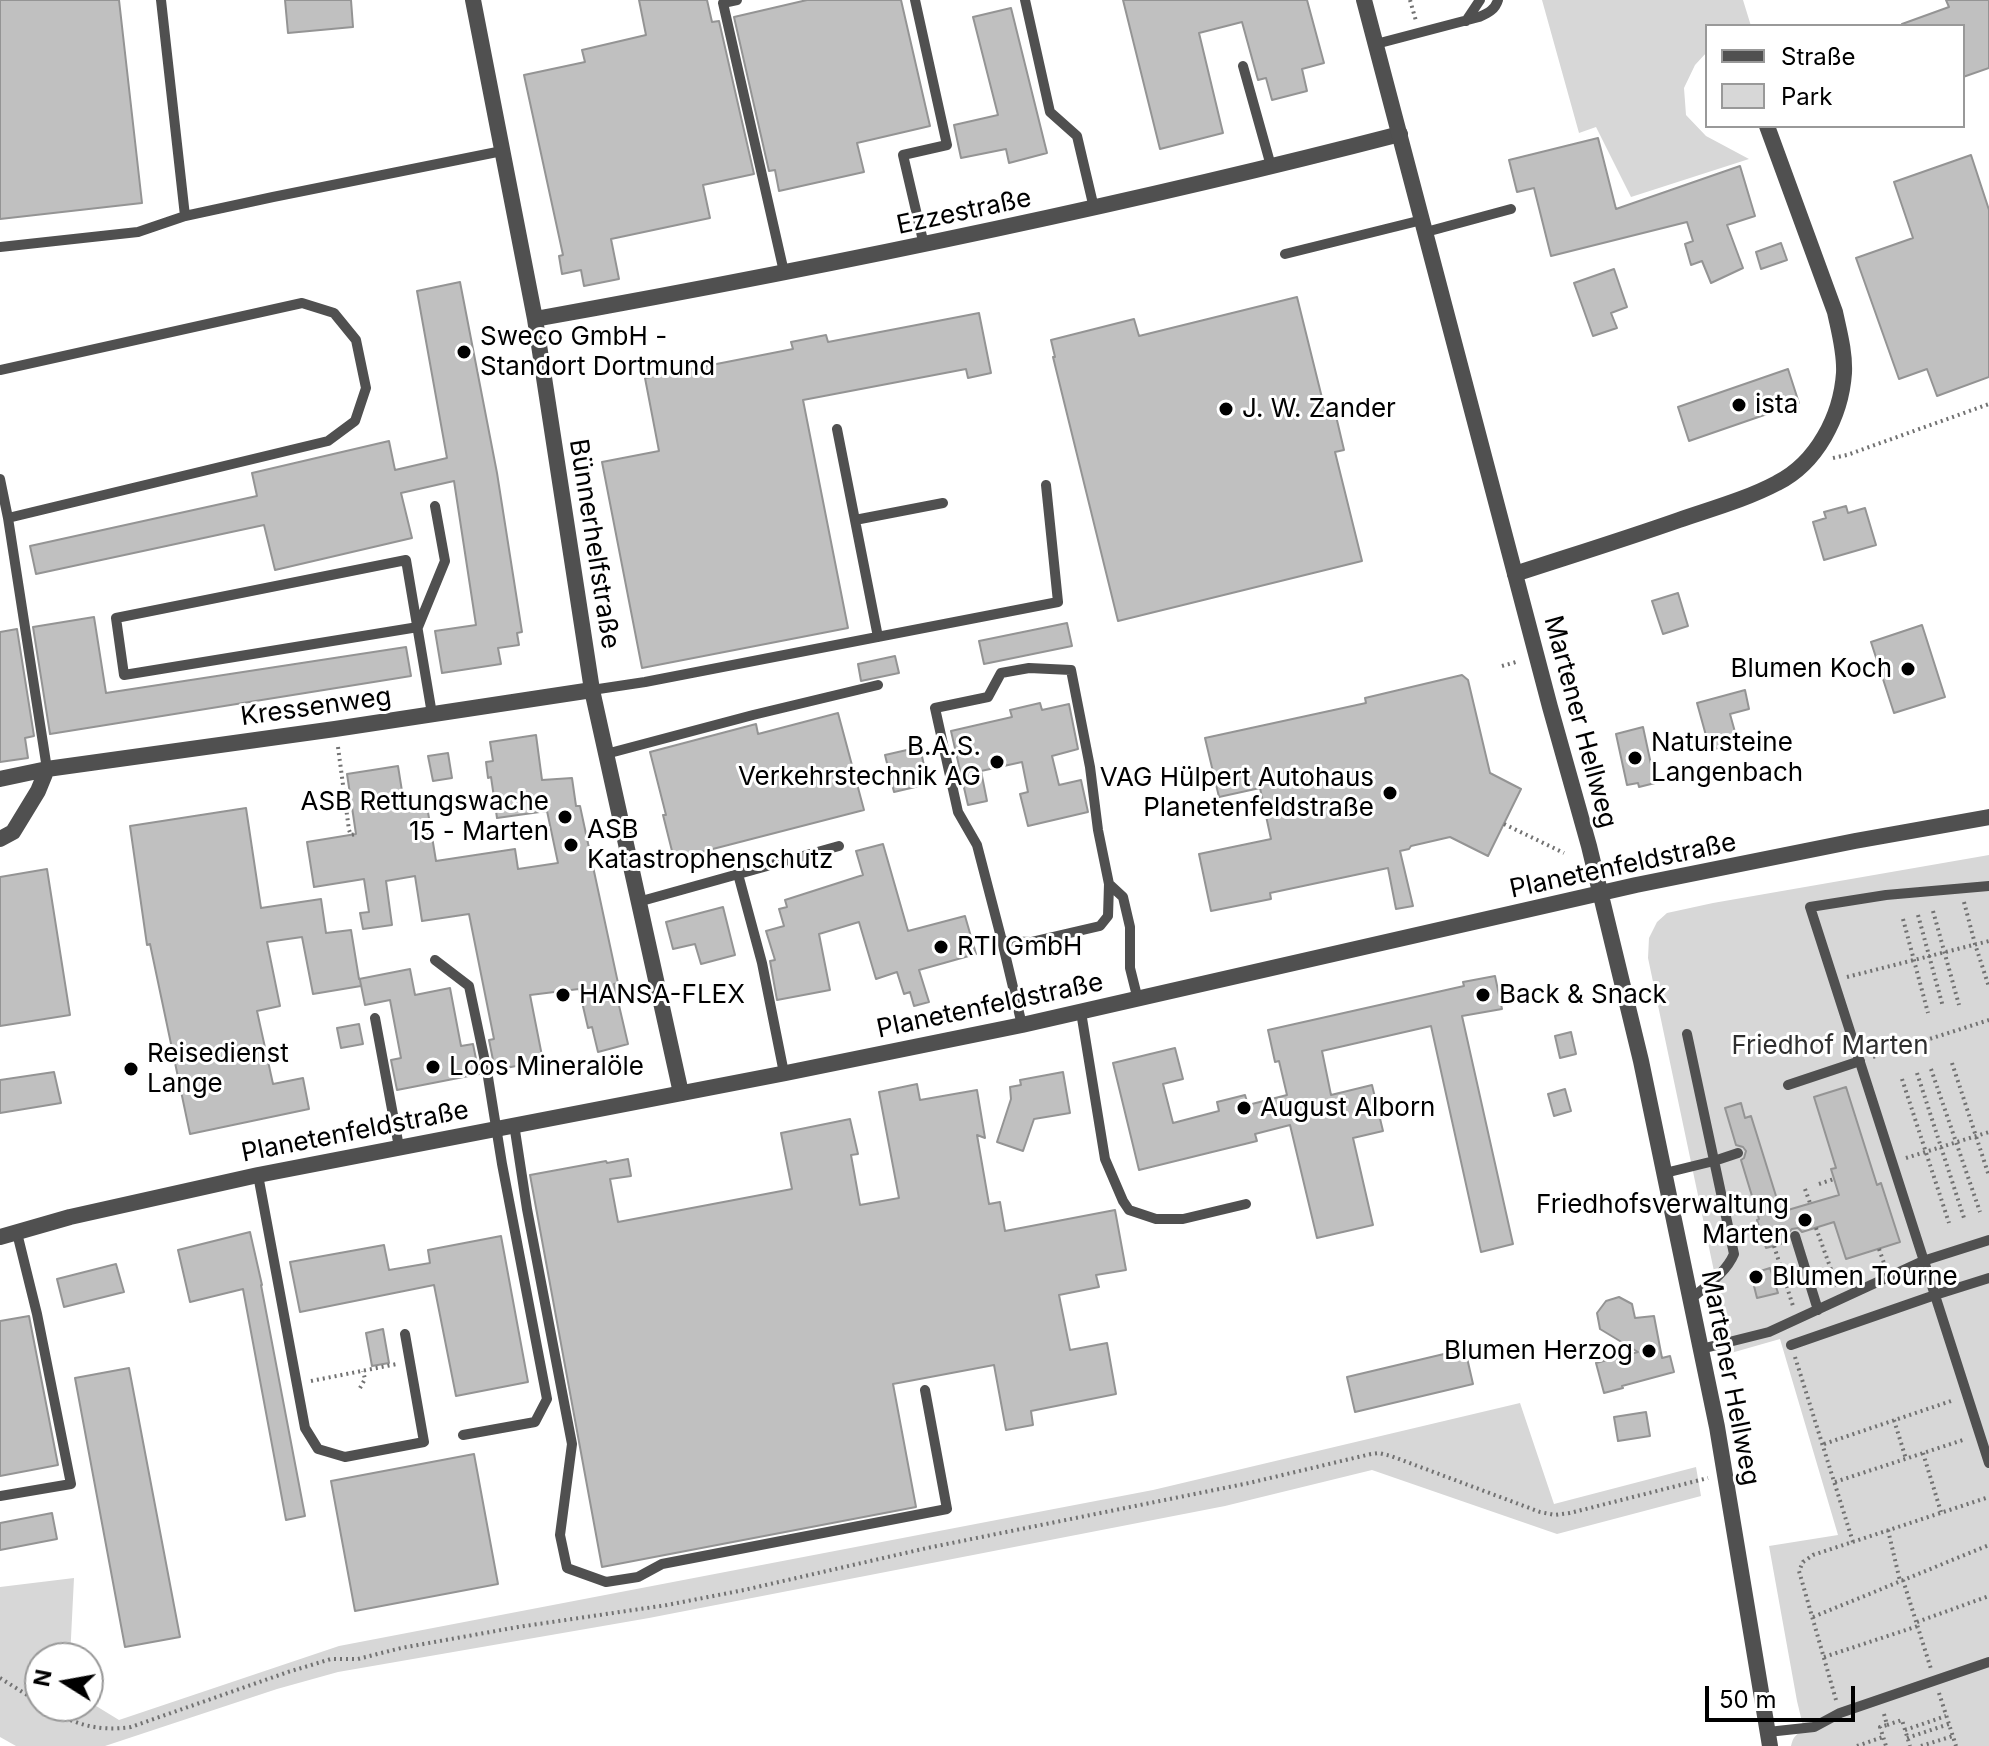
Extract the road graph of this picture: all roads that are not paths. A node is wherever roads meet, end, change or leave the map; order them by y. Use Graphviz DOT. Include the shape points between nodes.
graph roads {
  1 [pos="161,0"];
  2 [pos="473,0"];
  3 [pos="737,0"];
  4 [pos="915,0"];
  5 [pos="1025,0"];
  6 [pos="1364,0"];
  7 [pos="1469,0"];
  8 [pos="1480,0"];
  9 [pos="1498,0"];
  10 [pos="1466,21"];
  11 [pos="1376,44"];
  12 [pos="1243,66"];
  13 [pos="1768,128"];
  14 [pos="1400,134"];
  15 [pos="502,151"];
  16 [pos="1271,166"];
  17 [pos="1094,208"];
  18 [pos="1511,209"];
  19 [pos="185,216"];
  20 [pos="1424,226"];
  21 [pos="924,245"];
  22 [pos="0,247"];
  23 [pos="1285,254"];
  24 [pos="784,272"];
  25 [pos="535,319"];
  26 [pos="0,370"];
  27 [pos="837,429"];
  28 [pos="0,479"];
  29 [pos="1046,485"];
  30 [pos="943,503"];
  31 [pos="435,506"];
  32 [pos="8,518"];
  33 [pos="855,520"];
  34 [pos="1515,574"];
  35 [pos="418,627"];
  36 [pos="878,637"];
  37 [pos="878,685"];
  38 [pos="592,690"];
  39 [pos="432,714"];
  40 [pos="606,754"];
  41 [pos="47,769"];
  42 [pos="0,779"];
  43 [pos="1989,817"];
  44 [pos="0,839"];
  45 [pos="839,846"];
  46 [pos="738,874"];
  47 [pos="1109,884"];
  48 [pos="1989,886"];
  49 [pos="1600,895"];
  50 [pos="638,902"];
  51 [pos="1002,941"];
  52 [pos="435,960"];
  53 [pos="1138,1000"];
  54 [pos="1081,1012"];
  55 [pos="375,1018"];
  56 [pos="1022,1025"];
  57 [pos="1687,1034"];
  58 [pos="1860,1061"];
  59 [pos="784,1073"];
  60 [pos="1788,1085"];
  61 [pos="681,1093"];
  62 [pos="514,1124"];
  63 [pos="496,1128"];
  64 [pos="399,1147"];
  65 [pos="1738,1153"];
  66 [pos="1714,1161"];
  67 [pos="1665,1173"];
  68 [pos="258,1175"];
  69 [pos="1246,1204"];
  70 [pos="17,1233"];
  71 [pos="1795,1236"];
  72 [pos="0,1237"];
  73 [pos="1989,1240"];
  74 [pos="1923,1261"];
  75 [pos="1989,1278"];
  76 [pos="1935,1295"];
  77 [pos="1691,1299"];
  78 [pos="1818,1310"];
  79 [pos="405,1334"];
  80 [pos="1791,1345"];
  81 [pos="1701,1349"];
  82 [pos="925,1390"];
  83 [pos="463,1435"];
  84 [pos="1989,1463"];
  85 [pos="0,1496"];
  86 [pos="1989,1662"];
  87 [pos="1769,1739"];
  1 -- 19 [label="lane"];
  2 -- 15 [label="street, Bünnerhelfstraße"];
  3 -- 24 [label="lane" via="723,3"];
  4 -- 21 [label="lane" via="947,145 903,155"];
  5 -- 17 [label="lane" via="1050,112 1077,136"];
  6 -- 11 [label="street, Martener Hellweg"];
  7 -- 10 [label="lane"];
  8 -- 10 [label="lane"];
  9 -- 10 [label="lane" via="1489,13"];
  10 -- 11 [label="lane"];
  11 -- 14 [label="street, Martener Hellweg"];
  12 -- 16 [label="lane"];
  13 -- 34 [label="street" via="1835,312 1844,370 1833,420 1811,456 1777,483"];
  14 -- 16 [label="street, Ezzestraße"];
  14 -- 20 [label="street, Martener Hellweg"];
  15 -- 19 [label="lane"];
  15 -- 25 [label="street, Bünnerhelfstraße"];
  16 -- 17 [label="street, Ezzestraße"];
  17 -- 21 [label="street, Ezzestraße"];
  18 -- 20 [label="lane"];
  19 -- 22 [label="lane" via="138,232"];
  20 -- 23 [label="lane"];
  20 -- 34 [label="street, Martener Hellweg"];
  21 -- 24 [label="street, Ezzestraße"];
  24 -- 25 [label="street, Ezzestraße"];
  25 -- 38 [label="street, Bünnerhelfstraße"];
  26 -- 32 [label="lane" via="302,303 334,313 356,340 366,388 355,421 328,441"];
  27 -- 33 [label="lane"];
  28 -- 32 [label="lane"];
  29 -- 36 [label="lane" via="1058,602"];
  30 -- 33 [label="lane"];
  31 -- 35 [label="lane" via="445,561"];
  32 -- 41 [label="lane"];
  33 -- 36 [label="lane"];
  34 -- 49 [label="street, Martener Hellweg"];
  35 -- 35 [label="lane" via="406,560 116,618 124,675"];
  35 -- 39 [label="lane"];
  36 -- 38 [label="lane"];
  37 -- 40 [label="lane"];
  38 -- 39 [label="street, Kressenweg"];
  38 -- 40 [label="street, Bünnerhelfstraße"];
  39 -- 41 [label="street, Kressenweg"];
  40 -- 50 [label="street, Bünnerhelfstraße"];
  41 -- 42 [label="street, Kressenweg"];
  41 -- 44 [label="street" via="13,832"];
  43 -- 49 [label="street, Planetenfeldstraße"];
  45 -- 46 [label="lane"];
  46 -- 50 [label="lane"];
  46 -- 59 [label="lane"];
  47 -- 51 [label="lane" via="1108,916 1100,926 1031,942"];
  47 -- 51 [label="lane" via="1071,670 1001,673 988,697 935,708 958,812 977,845"];
  47 -- 53 [label="lane" via="1123,897"];
  48 -- 58 [label="lane" via="1810,907"];
  49 -- 53 [label="street, Planetenfeldstraße"];
  49 -- 67 [label="street, Martener Hellweg"];
  50 -- 61 [label="street, Bünnerhelfstraße"];
  51 -- 56 [label="lane"];
  52 -- 63 [label="lane" via="469,986"];
  53 -- 54 [label="street, Planetenfeldstraße"];
  54 -- 56 [label="street, Planetenfeldstraße"];
  54 -- 69 [label="lane" via="1105,1159 1129,1210 1156,1219 1183,1219"];
  55 -- 64 [label="lane"];
  56 -- 59 [label="street, Planetenfeldstraße"];
  57 -- 66 [label="lane"];
  58 -- 60 [label="lane"];
  58 -- 74 [label="lane"];
  59 -- 61 [label="street, Planetenfeldstraße"];
  61 -- 62 [label="street, Planetenfeldstraße"];
  62 -- 63 [label="street, Planetenfeldstraße"];
  62 -- 82 [label="lane" via="572,1444 560,1535 567,1568 606,1582 638,1577 662,1564 947,1509"];
  63 -- 64 [label="street, Planetenfeldstraße"];
  63 -- 83 [label="lane" via="547,1399 535,1422"];
  64 -- 68 [label="street, Planetenfeldstraße"];
  65 -- 66 [label="lane"];
  66 -- 67 [label="lane"];
  66 -- 77 [label="lane" via="1734,1254"];
  67 -- 77 [label="street, Martener Hellweg"];
  68 -- 70 [label="street, Planetenfeldstraße"];
  68 -- 79 [label="lane" via="305,1428 318,1449 345,1457 424,1442"];
  70 -- 72 [label="street, Planetenfeldstraße"];
  70 -- 85 [label="lane" via="71,1484"];
  71 -- 78 [label="lane"];
  73 -- 74 [label="lane"];
  74 -- 76 [label="lane"];
  74 -- 78 [label="lane"];
  75 -- 76 [label="lane"];
  76 -- 80 [label="lane"];
  76 -- 84 [label="lane"];
  77 -- 81 [label="street, Martener Hellweg"];
  78 -- 81 [label="lane" via="1769,1332"];
  81 -- 87 [label="street, Martener Hellweg"];
  86 -- 87 [label="lane"];
}
